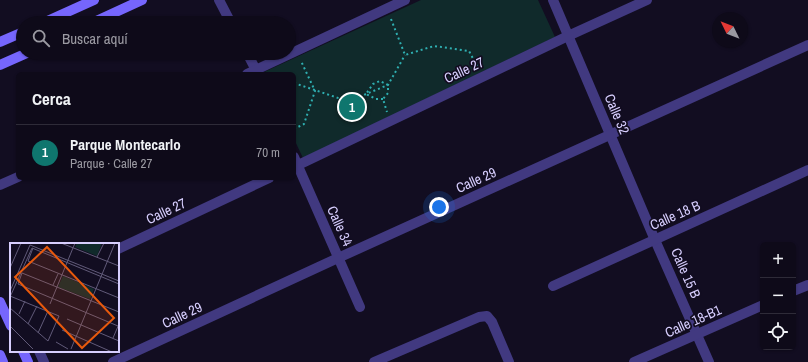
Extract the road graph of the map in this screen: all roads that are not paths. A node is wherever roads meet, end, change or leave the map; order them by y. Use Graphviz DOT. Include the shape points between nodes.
graph roads {
  1 [pos="94,0"];
  2 [pos="142,0"];
  3 [pos="219,0"];
  4 [pos="405,0"];
  5 [pos="553,0"];
  6 [pos="647,0"];
  7 [pos="59,16"];
  8 [pos="107,16"];
  9 [pos="227,16"];
  10 [pos="16,35"];
  11 [pos="568,36"];
  12 [pos="0,42"];
  13 [pos="808,45"];
  14 [pos="296,51"];
  15 [pos="16,58"];
  16 [pos="249,60"];
  17 [pos="278,60"];
  18 [pos="0,66"];
  19 [pos="253,72"];
  20 [pos="255,72"];
  21 [pos="610,135"];
  22 [pos="296,163"];
  23 [pos="296,165"];
  24 [pos="808,170"];
  25 [pos="16,178"];
  26 [pos="266,180"];
  27 [pos="0,185"];
  28 [pos="655,240"];
  29 [pos="119,249"];
  30 [pos="338,258"];
  31 [pos="808,285"];
  32 [pos="553,286"];
  33 [pos="796,290"];
  34 [pos="0,302"];
  35 [pos="760,306"];
  36 [pos="360,307"];
  37 [pos="10,324"];
  38 [pos="698,334"];
  39 [pos="23,352"];
  40 [pos="39,352"];
  41 [pos="0,355"];
  42 [pos="396,358"];
  43 [pos="3,362"];
  44 [pos="28,362"];
  45 [pos="44,362"];
  46 [pos="113,362"];
  47 [pos="374,362"];
  48 [pos="509,362"];
  49 [pos="634,362"];
  50 [pos="710,362"];
  1 -- 7 [label="street"];
  2 -- 8 [label="street"];
  3 -- 9 [label="street"];
  4 -- 14 [label="street"];
  5 -- 11 [label="street, Calle 32"];
  6 -- 11 [label="street, Calle 27"];
  10 -- 12 [label="street"];
  11 -- 21 [label="street, Calle 32"];
  11 -- 22 [label="street, Calle 27"];
  13 -- 21 [label="street, Calle 29"];
  15 -- 18 [label="street"];
  16 -- 19 [label="street"];
  17 -- 20 [label="street"];
  21 -- 28 [label="street, Calle 32"];
  21 -- 30 [label="street, Calle 29"];
  23 -- 30 [label="street, Calle 34"];
  24 -- 28 [label="street, Calle 18 B"];
  25 -- 27 [label="street"];
  26 -- 29 [label="street, Calle 27"];
  28 -- 32 [label="street, Calle 18 B"];
  28 -- 38 [label="street, Calle 15 B"];
  30 -- 36 [label="street, Calle 34"];
  30 -- 46 [label="street, Calle 29"];
  31 -- 33 [label="street"];
  34 -- 37 [label="street"];
  35 -- 38 [label="street, Calle 18-B1"];
  38 -- 49 [label="street, Calle 18-B1"];
  38 -- 50 [label="street, Calle 15 B"];
  39 -- 44 [label="street"];
  40 -- 45 [label="street"];
  41 -- 43 [label="street"];
  42 -- 47 [label="street"];
  42 -- 48 [label="street" via="479,317 487,316"];
}
